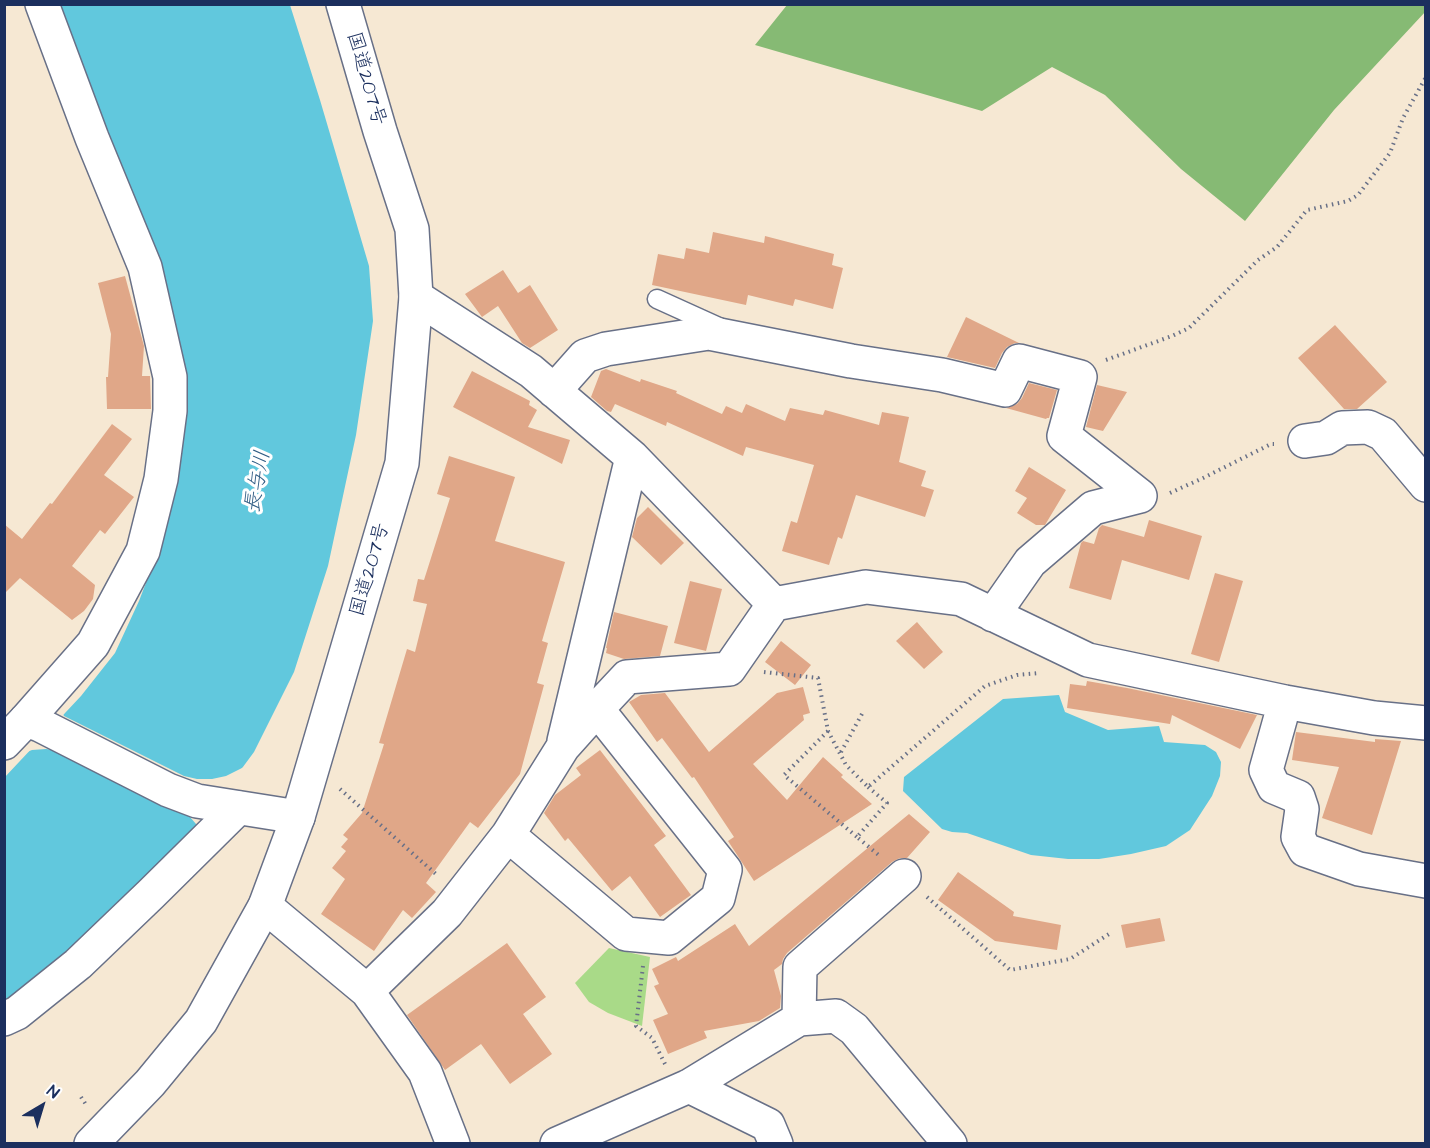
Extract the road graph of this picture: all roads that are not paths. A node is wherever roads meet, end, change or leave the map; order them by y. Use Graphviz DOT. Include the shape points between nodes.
graph roads {
  1 [pos="42,4"];
  2 [pos="343,4"];
  3 [pos="416,297"];
  4 [pos="657,299"];
  5 [pos="750,341"];
  6 [pos="554,391"];
  7 [pos="1305,441"];
  8 [pos="632,457"];
  9 [pos="1425,485"];
  10 [pos="774,604"];
  11 [pos="993,615"];
  12 [pos="1285,702"];
  13 [pos="597,709"];
  14 [pos="1425,723"];
  15 [pos="24,729"];
  16 [pos="563,747"];
  17 [pos="228,806"];
  18 [pos="298,818"];
  19 [pos="508,835"];
  20 [pos="904,876"];
  21 [pos="1425,881"];
  22 [pos="266,906"];
  23 [pos="367,991"];
  24 [pos="4,1019"];
  25 [pos="799,1019"];
  26 [pos="682,1088"];
  27 [pos="92,1143"];
  28 [pos="453,1143"];
  29 [pos="557,1143"];
  30 [pos="776,1143"];
  31 [pos="950,1143"];
  1 -- 15 [label="main road" via="145,267 170,377 170,411 161,479 143,550 93,644"];
  2 -- 3 [label="main road, 国道207号" via="412,229"];
  3 -- 6 [label="main road" via="531,371"];
  3 -- 18 [label="main road, 国道207号" via="402,463"];
  4 -- 5 [label="lane"];
  5 -- 6 [label="main road" via="709,333 606,349 585,356"];
  5 -- 11 [label="main road" via="1005,390 1019,361 1080,376 1064,436 1140,496 1093,508 1030,562"];
  6 -- 8 [label="main road"];
  7 -- 9 [label="main road" via="1326,438 1342,428 1368,427 1383,434"];
  8 -- 10 [label="main road"];
  8 -- 16 [label="main road"];
  10 -- 11 [label="main road" via="866,587 961,599"];
  10 -- 13 [label="main road" via="729,669 627,677"];
  11 -- 12 [label="main road" via="1088,660"];
  12 -- 14 [label="main road"];
  12 -- 21 [label="main road" via="1266,770 1274,787 1298,797 1302,808 1298,837 1305,850 1359,869"];
  13 -- 16 [label="main road"];
  13 -- 19 [label="main road" via="725,870 718,898 669,938 626,934"];
  15 -- 17 [label="main road" via="197,801"];
  16 -- 19 [label="main road"];
  17 -- 18 [label="main road"];
  17 -- 24 [label="main road" via="151,894 78,964"];
  18 -- 22 [label="main road, 国道207号"];
  19 -- 23 [label="main road" via="447,913"];
  20 -- 25 [label="main road" via="800,967"];
  22 -- 23 [label="main road"];
  22 -- 27 [label="main road, 国道207号" via="201,1021 150,1083"];
  23 -- 28 [label="main road" via="425,1072"];
  25 -- 26 [label="main road"];
  25 -- 31 [label="main road" via="836,1016 854,1029"];
  26 -- 29 [label="main road"];
  26 -- 30 [label="main road" via="768,1125"];
}
